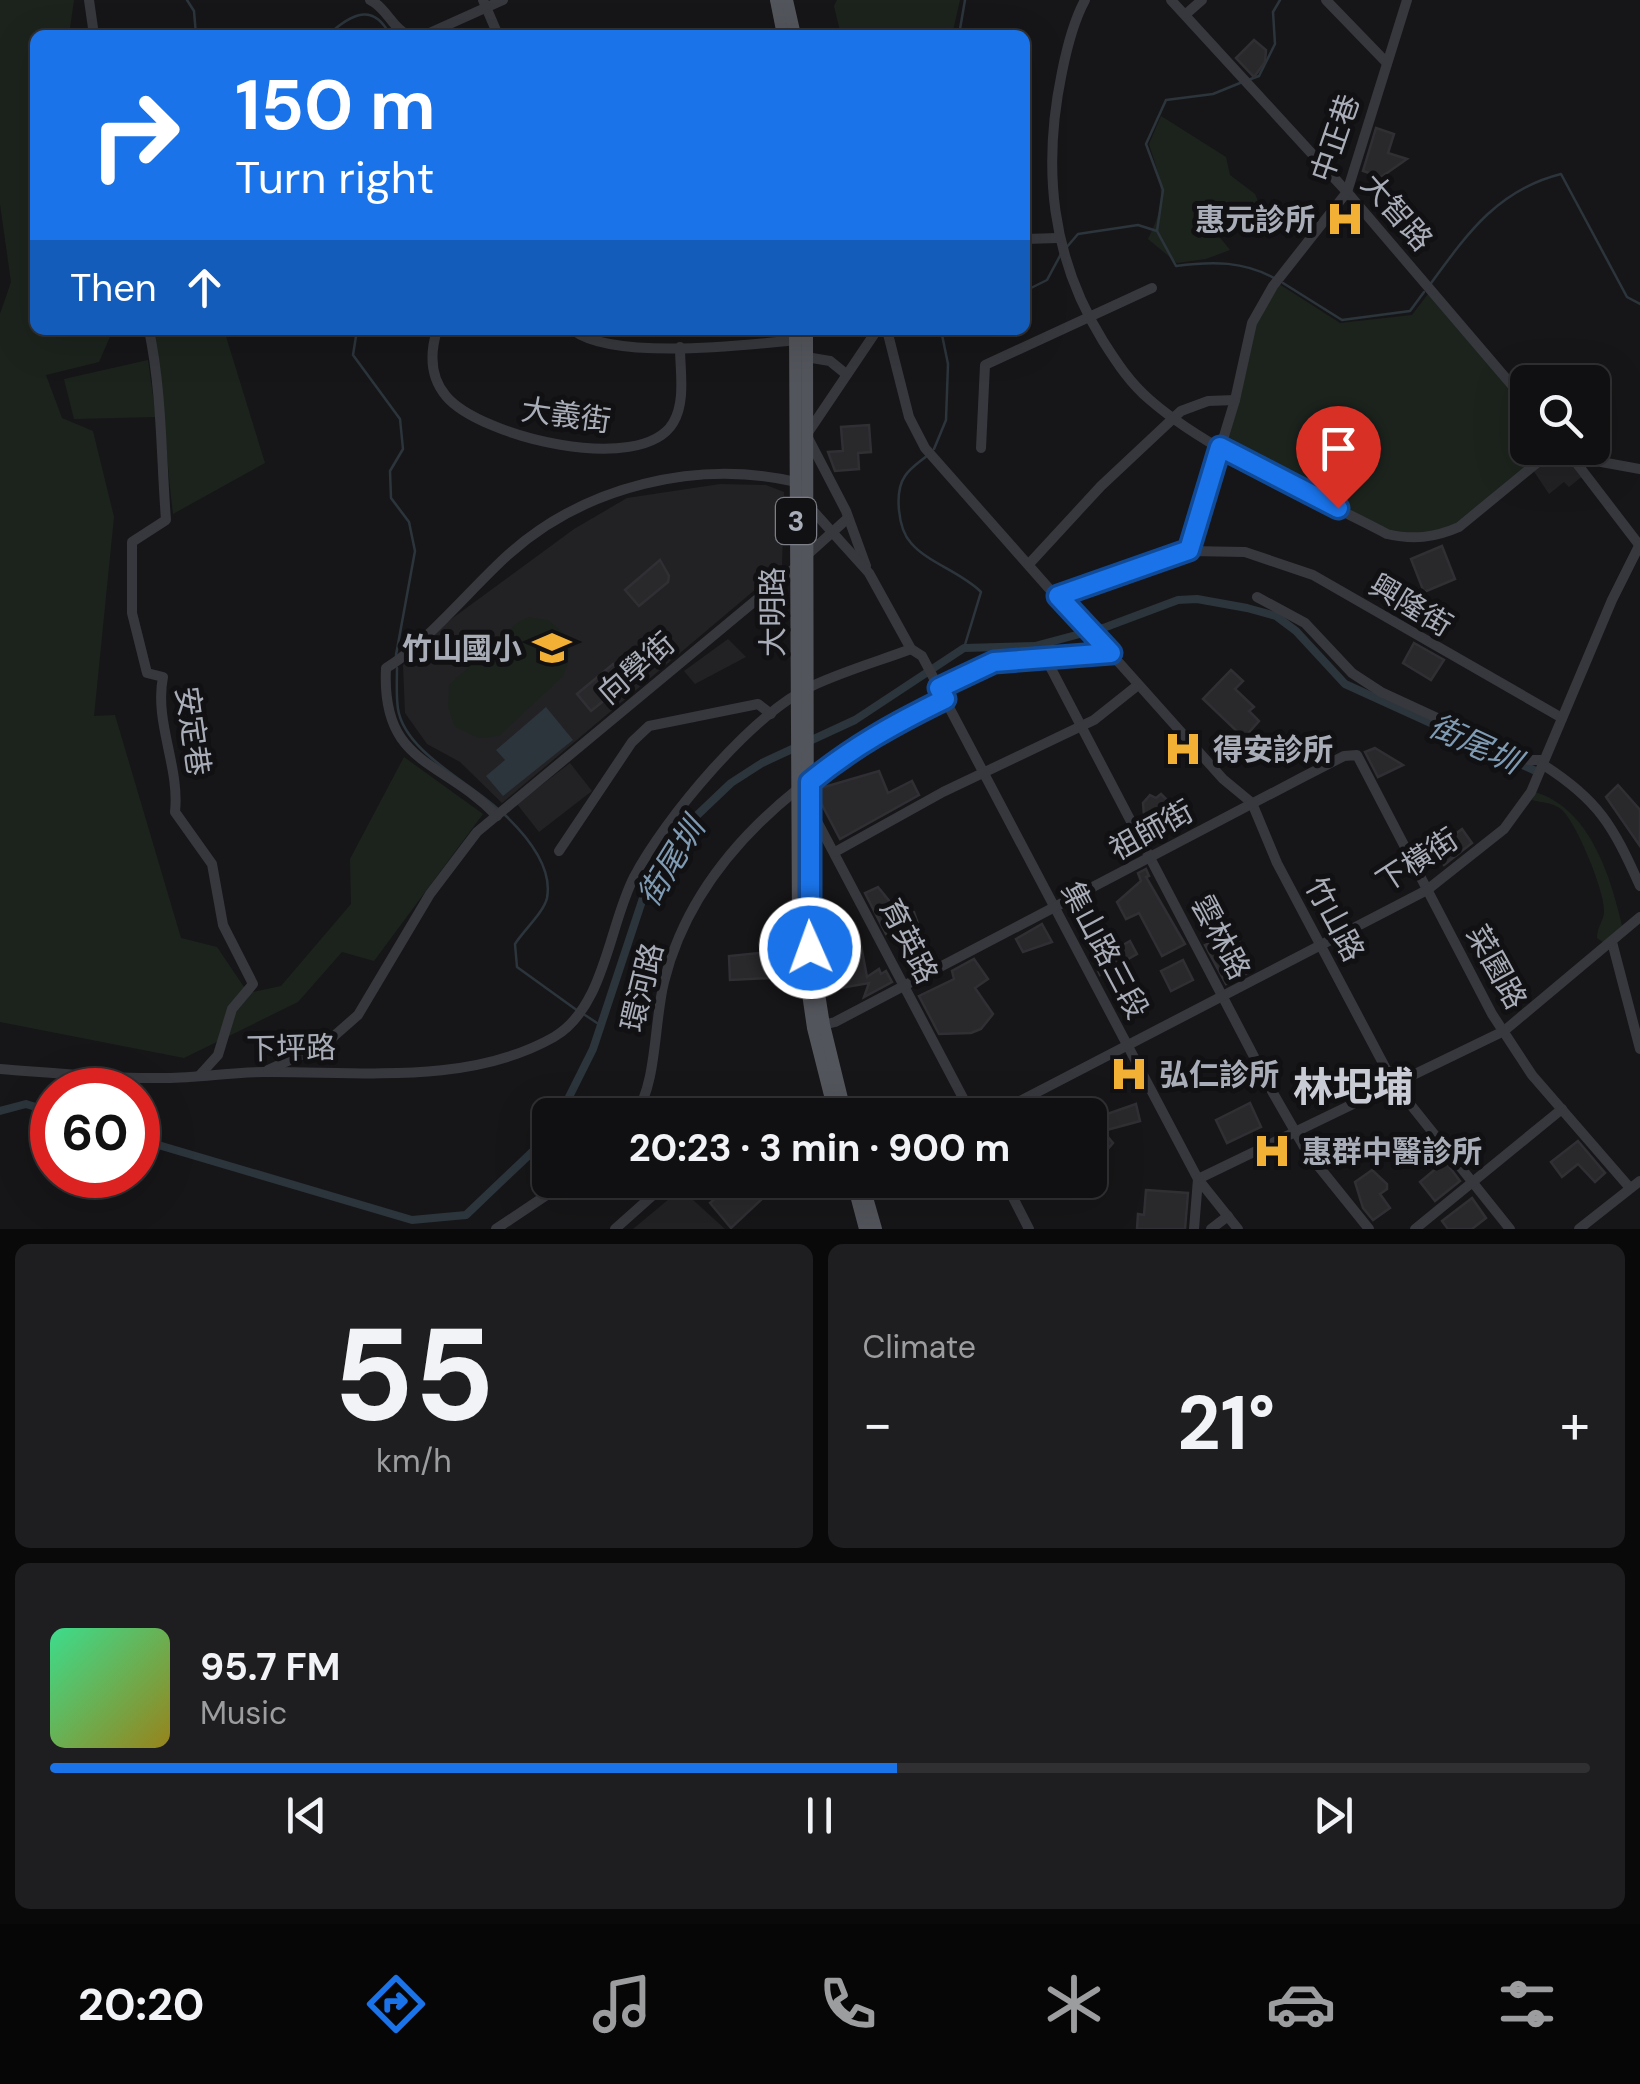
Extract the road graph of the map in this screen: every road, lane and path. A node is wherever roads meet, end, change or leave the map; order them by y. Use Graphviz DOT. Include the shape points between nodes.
graph roads {
  1 [pos="89,0"];
  2 [pos="370,0"];
  3 [pos="503,0"];
  4 [pos="776,0"];
  5 [pos="787,0"];
  6 [pos="1085,0"];
  7 [pos="1170,0"];
  8 [pos="1202,0"];
  9 [pos="1326,0"];
  10 [pos="1407,0"];
  11 [pos="486,4"];
  12 [pos="1186,14"];
  13 [pos="93,30"];
  14 [pos="398,30"];
  15 [pos="435,30"];
  16 [pos="496,30"];
  17 [pos="782,30"];
  18 [pos="794,30"];
  19 [pos="1386,61"];
  20 [pos="1346,192"];
  21 [pos="1030,239"];
  22 [pos="1059,242"];
  23 [pos="1152,288"];
  24 [pos="1088,319"];
  25 [pos="150,335"];
  26 [pos="437,335"];
  27 [pos="581,335"];
  28 [pos="801,335"];
  29 [pos="873,335"];
  30 [pos="888,335"];
  31 [pos="680,347"];
  32 [pos="806,357"];
  33 [pos="846,374"];
  34 [pos="1510,383"];
  35 [pos="1235,400"];
  36 [pos="1174,417"];
  37 [pos="802,434"];
  38 [pos="1220,447"];
  39 [pos="981,448"];
  40 [pos="1610,462"];
  41 [pos="1534,465"];
  42 [pos="1579,465"];
  43 [pos="1640,469"];
  44 [pos="796,482"];
  45 [pos="807,504"];
  46 [pos="848,518"];
  47 [pos="832,530"];
  48 [pos="1640,545"];
  49 [pos="1189,550"];
  50 [pos="807,555"];
  51 [pos="1029,564"];
  52 [pos="796,566"];
  53 [pos="869,573"];
  54 [pos="1058,596"];
  55 [pos="1257,597"];
  56 [pos="1108,649"];
  57 [pos="916,652"];
  58 [pos="1044,658"];
  59 [pos="1138,685"];
  60 [pos="808,688"];
  61 [pos="942,694"];
  62 [pos="801,708"];
  63 [pos="771,714"];
  64 [pos="1562,718"];
  65 [pos="1080,727"];
  66 [pos="1351,754"];
  67 [pos="1543,762"];
  68 [pos="984,773"];
  69 [pos="810,782"];
  70 [pos="798,792"];
  71 [pos="1252,803"];
  72 [pos="810,808"];
  73 [pos="497,816"];
  74 [pos="560,851"];
  75 [pos="834,852"];
  76 [pos="1151,858"];
  77 [pos="1640,886"];
  78 [pos="1427,890"];
  79 [pos="1054,906"];
  80 [pos="1640,917"];
  81 [pos="1612,942"];
  82 [pos="1320,945"];
  83 [pos="904,986"];
  84 [pos="1225,997"];
  85 [pos="818,1027"];
  86 [pos="1504,1031"];
  87 [pos="1128,1046"];
  88 [pos="1640,1049"];
  89 [pos="0,1069"];
  90 [pos="262,1072"];
  91 [pos="199,1076"];
  92 [pos="1394,1084"];
  93 [pos="646,1098"];
  94 [pos="832,1098"];
  95 [pos="841,1098"];
  96 [pos="963,1098"];
  97 [pos="1026,1098"];
  98 [pos="1562,1110"];
  99 [pos="1295,1131"];
  100 [pos="1198,1179"];
  101 [pos="1472,1182"];
  102 [pos="1635,1184"];
  103 [pos="543,1198"];
  104 [pos="650,1198"];
  105 [pos="860,1198"];
  106 [pos="864,1198"];
  107 [pos="1013,1198"];
  108 [pos="1228,1216"];
  109 [pos="496,1229"];
  110 [pos="616,1229"];
  111 [pos="864,1229"];
  112 [pos="876,1229"];
  113 [pos="1029,1229"];
  114 [pos="1194,1229"];
  115 [pos="1212,1229"];
  116 [pos="1238,1229"];
  117 [pos="1369,1229"];
  118 [pos="1414,1229"];
  119 [pos="1510,1229"];
  120 [pos="1579,1229"];
  1 -- 13 [label="street"];
  2 -- 14 [label="street"];
  3 -- 11 [label="street"];
  4 -- 17 [label="main road"];
  5 -- 18 [label="main road"];
  6 -- 22 [label="street" via="1056,100 1050,160"];
  7 -- 12 [label="street, 大智路"];
  8 -- 12 [label="street"];
  9 -- 19 [label="street"];
  10 -- 19 [label="street, 中正巷"];
  11 -- 15 [label="street"];
  11 -- 16 [label="street"];
  12 -- 20 [label="street, 大智路"];
  19 -- 20 [label="street, 中正巷"];
  20 -- 34 [label="street, 大智路"];
  20 -- 35 [label="street, 中正巷" via="1252,323"];
  21 -- 22 [label="street"];
  22 -- 24 [label="street"];
  23 -- 24 [label="street"];
  24 -- 36 [label="street" via="1122,372"];
  24 -- 39 [label="street" via="985,365"];
  25 -- 91 [label="street, 安定巷" via="160,381 166,520 132,542 132,614 146,673 164,677 161,706 175,812 212,864 223,925 253,984 232,1009 218,1055"];
  26 -- 31 [label="street, 大義街" via="435,376 445,396 478,420 511,435 608,447 657,440 675,420"];
  27 -- 31 [label="street" via="612,346"];
  28 -- 31 [label="street"];
  28 -- 32 [label="main road, 大明路 / 3"];
  28 -- 37 [label="main road, 大明路 / 3"];
  29 -- 33 [label="street"];
  30 -- 51 [label="street" via="908,417 925,448"];
  32 -- 33 [label="street" via="830,361"];
  32 -- 37 [label="main road, 大明路 / 3"];
  33 -- 37 [label="street"];
  35 -- 36 [label="street" via="1190,405"];
  35 -- 38 [label="street, 中正巷"];
  36 -- 38 [label="street"];
  36 -- 51 [label="street"];
  37 -- 44 [label="main road, 大明路 / 3"];
  37 -- 45 [label="main road, 大明路 / 3"];
  37 -- 46 [label="street"];
  38 -- 41 [label="street" via="1404,538 1459,527"];
  38 -- 49 [label="street, 中正巷"];
  40 -- 43 [label="street"];
  42 -- 48 [label="street"];
  44 -- 45 [label="street"];
  44 -- 52 [label="main road, 大明路 / 3"];
  44 -- 73 [label="street" via="697,478 612,491 508,555 386,668 390,720 404,746"];
  45 -- 47 [label="street"];
  45 -- 50 [label="main road, 大明路 / 3"];
  46 -- 47 [label="street"];
  46 -- 53 [label="street"];
  47 -- 50 [label="street"];
  47 -- 53 [label="street"];
  48 -- 64 [label="street, 下橫街"];
  49 -- 54 [label="street, 興隆街"];
  49 -- 64 [label="street, 興隆街" via="1244,552 1312,575"];
  50 -- 60 [label="main road, 大明路 / 3"];
  51 -- 54 [label="street"];
  52 -- 62 [label="main road, 大明路 / 3"];
  52 -- 73 [label="street, 向學街"];
  53 -- 57 [label="street"];
  54 -- 56 [label="street, 竹山路"];
  55 -- 67 [label="street" via="1305,622 1352,674 1381,692"];
  56 -- 58 [label="street, 環河路"];
  56 -- 59 [label="street, 竹山路"];
  57 -- 60 [label="street"];
  57 -- 61 [label="street, 集山路三段"];
  58 -- 61 [label="street, 環河路" via="994,662"];
  58 -- 65 [label="street, 雲林路"];
  59 -- 65 [label="street"];
  59 -- 71 [label="street, 竹山路"];
  60 -- 62 [label="main road, 大明路 / 3"];
  61 -- 68 [label="street, 集山路三段"];
  61 -- 69 [label="street, 環河路"];
  62 -- 63 [label="street"];
  62 -- 69 [label="main road, 3"];
  62 -- 70 [label="main road, 3"];
  63 -- 74 [label="street" via="758,704 649,726"];
  63 -- 90 [label="street, 下坪路" via="659,835 632,880 584,1003 554,1036 463,1067"];
  64 -- 67 [label="street, 下橫街"];
  65 -- 68 [label="street"];
  65 -- 76 [label="street, 雲林路"];
  66 -- 71 [label="street, 祖師街"];
  66 -- 78 [label="street, 菜園路" via="1362,760"];
  67 -- 77 [label="street" via="1597,806"];
  67 -- 78 [label="street, 下橫街" via="1504,829"];
  68 -- 75 [label="street"];
  68 -- 79 [label="street, 集山路三段"];
  69 -- 70 [label="street, 環河路"];
  69 -- 72 [label="main road, 3"];
  70 -- 72 [label="street, 育英路"];
  70 -- 85 [label="main road, 3" via="798,926"];
  70 -- 93 [label="street, 環河路" via="732,852 691,909 664,982"];
  71 -- 76 [label="street, 祖師街"];
  71 -- 82 [label="street, 竹山路"];
  72 -- 75 [label="street, 育英路"];
  72 -- 85 [label="main road, 3" via="808,924"];
  73 -- 90 [label="street" via="430,894 358,1014 325,1044"];
  75 -- 83 [label="street, 育英路"];
  76 -- 79 [label="street, 祖師街"];
  76 -- 84 [label="street, 雲林路"];
  78 -- 82 [label="street, 下橫街"];
  78 -- 86 [label="street, 菜園路"];
  79 -- 83 [label="street, 祖師街"];
  79 -- 87 [label="street, 集山路三段"];
  80 -- 81 [label="street"];
  81 -- 86 [label="street"];
  81 -- 88 [label="street"];
  82 -- 84 [label="street, 下橫街"];
  82 -- 92 [label="street, 竹山路"];
  83 -- 85 [label="street, 祖師街"];
  83 -- 96 [label="street, 育英路"];
  84 -- 87 [label="street, 下橫街"];
  84 -- 99 [label="street, 雲林路"];
  85 -- 94 [label="main road, 3"];
  85 -- 95 [label="main road, 3"];
  86 -- 92 [label="street"];
  86 -- 98 [label="street, 菜園路"];
  87 -- 97 [label="street, 下橫街"];
  87 -- 100 [label="street, 集山路三段"];
  89 -- 91 [label="street, 下坪路"];
  90 -- 91 [label="street, 下坪路"];
  92 -- 99 [label="street"];
  92 -- 101 [label="street, 竹山路"];
  98 -- 101 [label="street"];
  98 -- 102 [label="street, 菜園路"];
  99 -- 100 [label="street"];
  99 -- 117 [label="street, 雲林路"];
  100 -- 108 [label="street, 集山路三段"];
  100 -- 114 [label="street"];
  101 -- 118 [label="street"];
  101 -- 119 [label="street, 竹山路"];
  102 -- 120 [label="street"];
  103 -- 109 [label="street"];
  104 -- 110 [label="street"];
  105 -- 111 [label="main road"];
  106 -- 112 [label="main road"];
  107 -- 113 [label="street"];
  108 -- 115 [label="street"];
  108 -- 116 [label="street, 集山路三段"];
}
